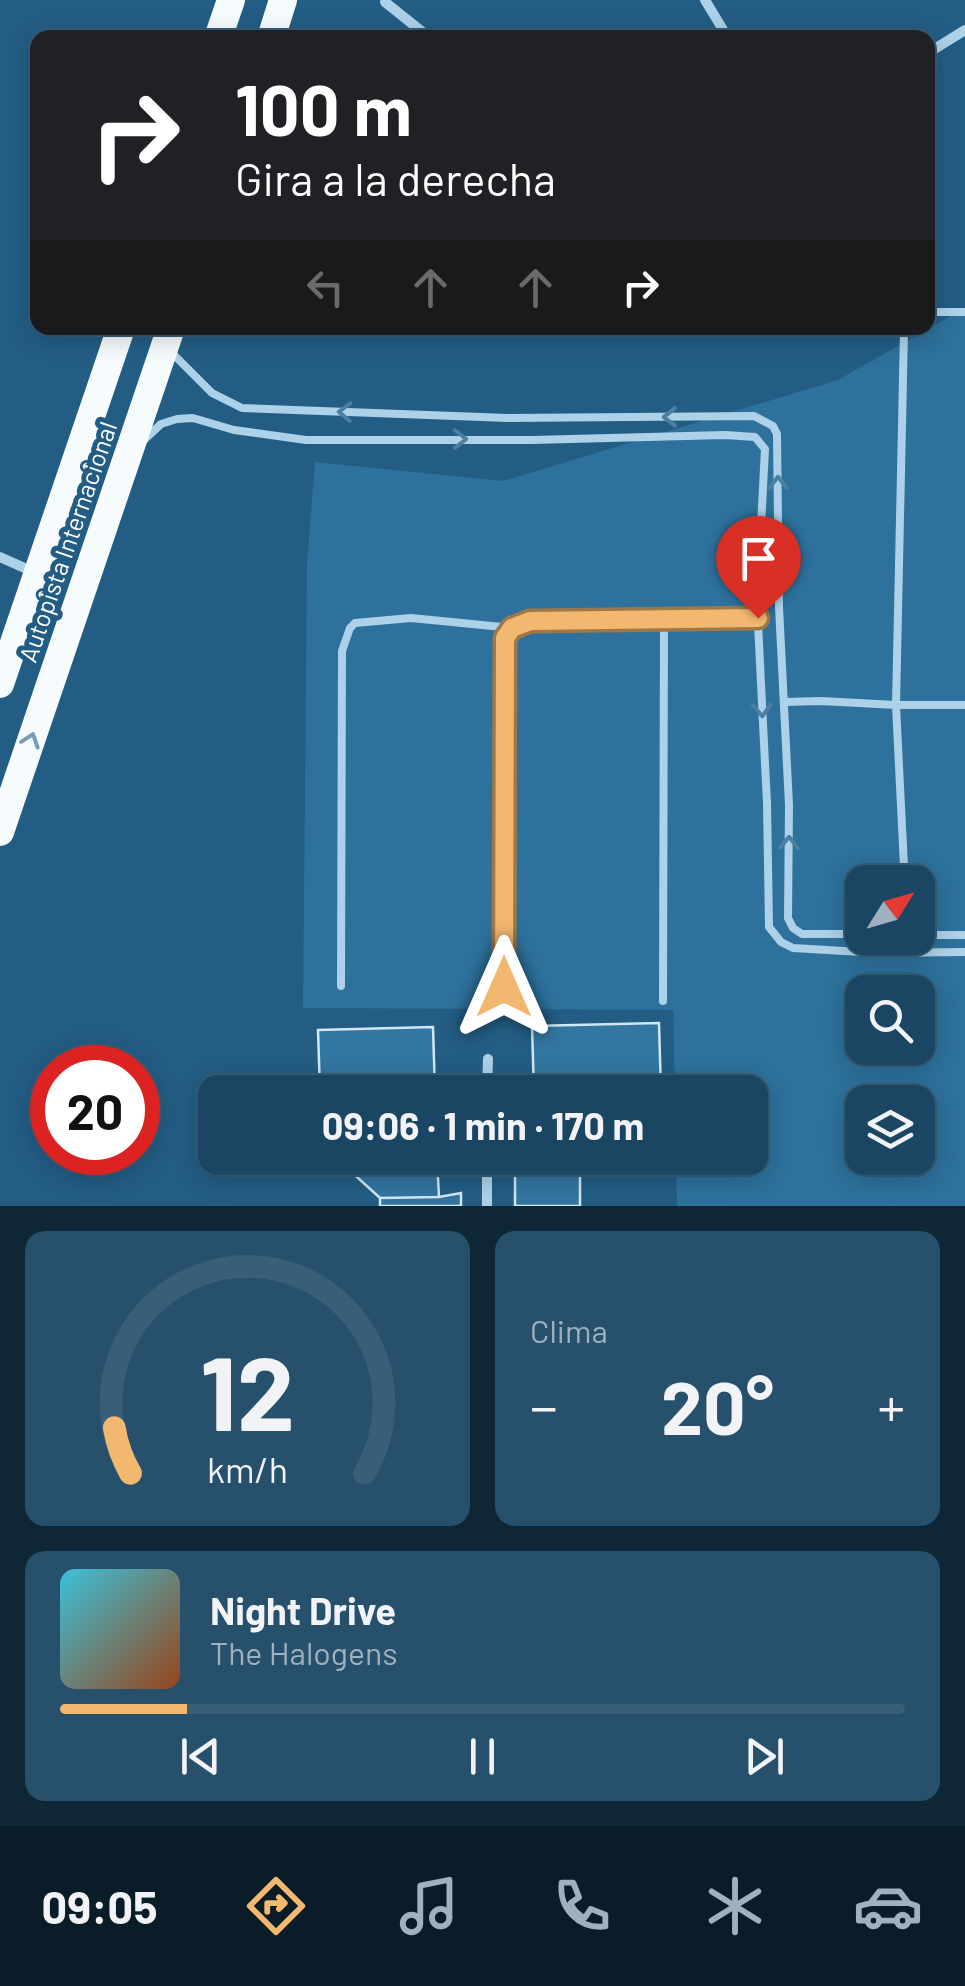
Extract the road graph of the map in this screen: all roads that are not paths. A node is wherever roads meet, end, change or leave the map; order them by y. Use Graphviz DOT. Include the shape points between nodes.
graph roads {
  1 [pos="230,0"];
  2 [pos="284,0"];
  3 [pos="704,0"];
  4 [pos="385,1"];
  5 [pos="221,30"];
  6 [pos="274,30"];
  7 [pos="420,30"];
  8 [pos="723,30"];
  9 [pos="965,30"];
  10 [pos="935,49"];
  11 [pos="935,312"];
  12 [pos="965,312"];
  13 [pos="119,335"];
  14 [pos="904,335"];
  15 [pos="168,337"];
  16 [pos="242,408"];
  17 [pos="773,426"];
  18 [pos="234,430"];
  19 [pos="761,442"];
  20 [pos="131,452"];
  21 [pos="0,557"];
  22 [pos="38,574"];
  23 [pos="758,618"];
  24 [pos="664,620"];
  25 [pos="512,628"];
  26 [pos="3,668"];
  27 [pos="785,702"];
  28 [pos="965,705"];
  29 [pos="896,706"];
  30 [pos="766,803"];
  31 [pos="789,805"];
  32 [pos="0,832"];
  33 [pos="904,865"];
  34 [pos="845,934"];
  35 [pos="935,935"];
  36 [pos="965,935"];
  37 [pos="965,952"];
  38 [pos="341,986"];
  39 [pos="504,987"];
  40 [pos="663,1002"];
  41 [pos="488,1058"];
  42 [pos="488,1075"];
  43 [pos="487,1175"];
  44 [pos="487,1206"];
  1 -- 5 [label="highway"];
  2 -- 6 [label="highway"];
  3 -- 8 [label="street"];
  4 -- 7 [label="street"];
  9 -- 10 [label="street"];
  11 -- 12 [label="lane"];
  13 -- 22 [label="highway, Autopista Internacional"];
  14 -- 29 [label="lane"];
  15 -- 16 [label="lane" via="212,393"];
  15 -- 20 [label="highway, Autopista Internacional"];
  17 -- 16 [label="lane, one-way" via="754,416 508,418"];
  16 -- 18 [label="lane"];
  17 -- 19 [label="lane"];
  27 -- 17 [label="lane, one-way"];
  18 -- 19 [label="lane, one-way" via="306,440 725,434"];
  18 -- 20 [label="lane" via="177,419 161,424"];
  19 -- 23 [label="lane"];
  32 -- 20 [label="highway, Autopista Internacional, one-way"];
  21 -- 22 [label="street"];
  22 -- 26 [label="highway, Autopista Internacional"];
  23 -- 24 [label="lane"];
  23 -- 30 [label="lane, one-way"];
  24 -- 25 [label="lane" via="530,621"];
  24 -- 40 [label="lane"];
  25 -- 38 [label="lane" via="411,618 350,628 342,651"];
  25 -- 39 [label="lane" via="505,638"];
  27 -- 29 [label="lane"];
  27 -- 31 [label="lane"];
  28 -- 29 [label="lane"];
  29 -- 33 [label="lane"];
  30 -- 31 [label="lane"];
  30 -- 37 [label="lane" via="769,927 781,942 793,948"];
  34 -- 31 [label="lane, one-way" via="802,934 788,918"];
  35 -- 36 [label="lane"];
  41 -- 42 [label="street"];
  43 -- 44 [label="street"];
}
